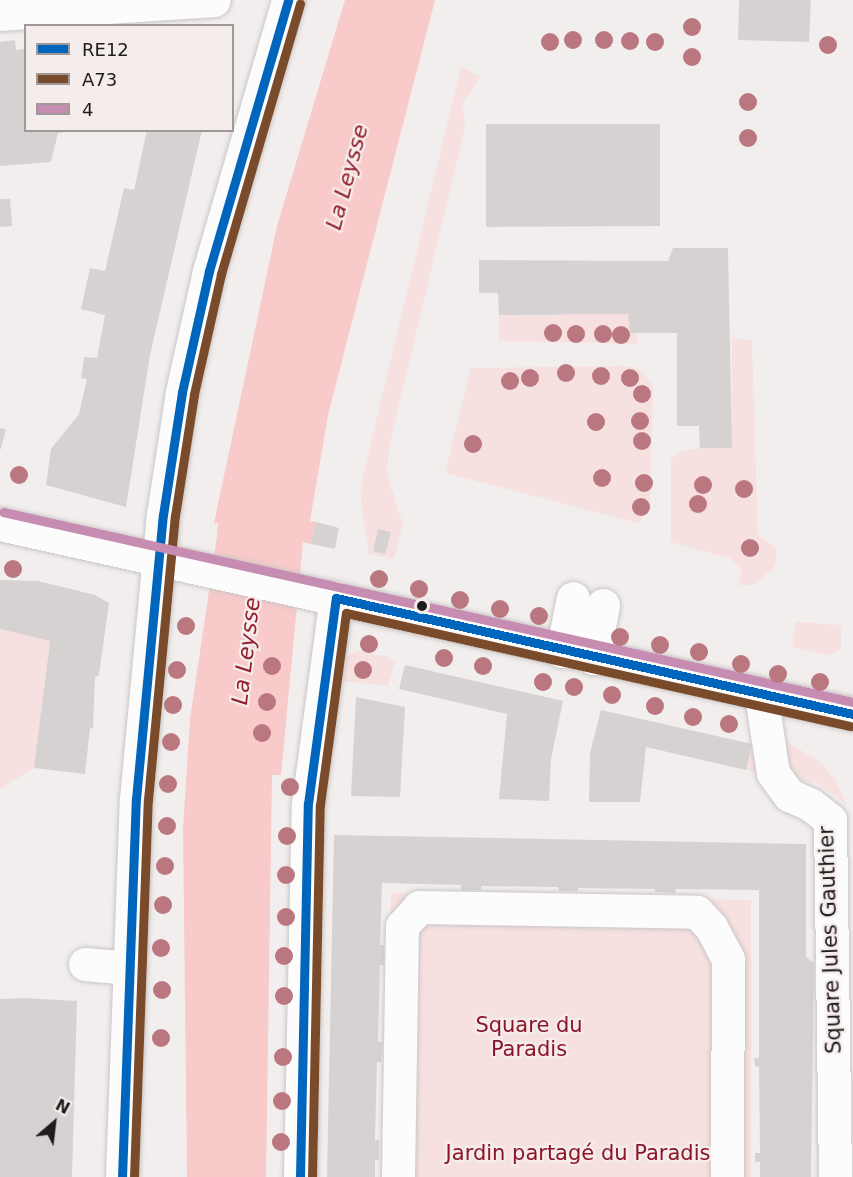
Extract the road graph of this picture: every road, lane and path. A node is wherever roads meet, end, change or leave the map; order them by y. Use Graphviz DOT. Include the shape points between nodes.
graph roads {
  1 [pos="214,0"];
  2 [pos="281,1"];
  3 [pos="0,14"];
  4 [pos="0,525"];
  5 [pos="157,560"];
  6 [pos="336,598"];
  7 [pos="562,651"];
  8 [pos="594,658"];
  9 [pos="760,694"];
  10 [pos="853,714"];
  11 [pos="85,964"];
  12 [pos="129,968"];
  13 [pos="122,1177"];
  14 [pos="300,1177"];
  15 [pos="398,1177"];
  16 [pos="727,1177"];
  17 [pos="835,1177"];
  1 -- 3 [label="main road"];
  2 -- 5 [label="main road" via="209,271 182,392"];
  4 -- 5 [label="main road"];
  5 -- 6 [label="main road"];
  5 -- 12 [label="main road" via="136,799"];
  6 -- 7 [label="main road"];
  6 -- 14 [label="main road" via="308,804"];
  7 -- 8 [label="main road"];
  7 -- 8 [label="main road" via="588,601"];
  8 -- 9 [label="main road"];
  9 -- 10 [label="main road"];
  9 -- 17 [label="main road, Square Jules Gauthier" via="774,773 789,795 830,820"];
  11 -- 12 [label="main road"];
  12 -- 13 [label="main road"];
  15 -- 16 [label="main road" via="402,926 419,907 697,912 711,927 728,959"];
}
